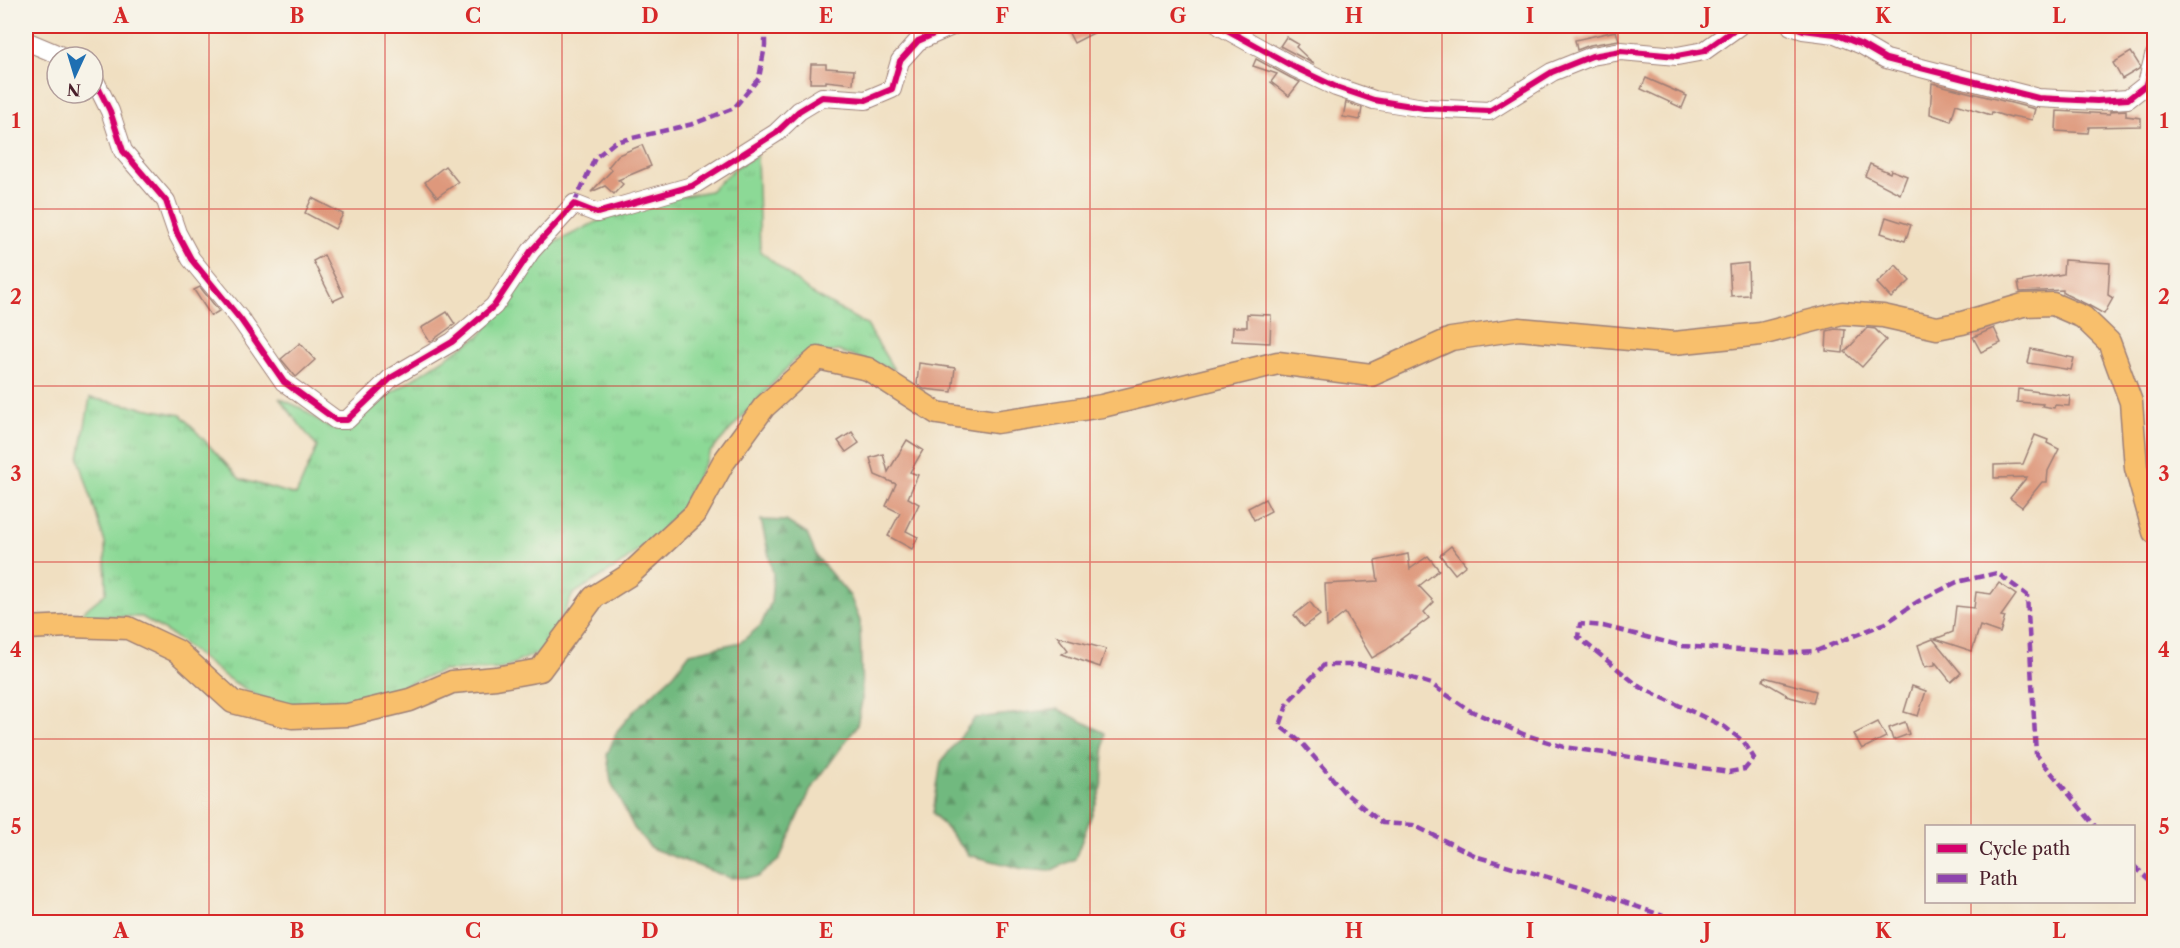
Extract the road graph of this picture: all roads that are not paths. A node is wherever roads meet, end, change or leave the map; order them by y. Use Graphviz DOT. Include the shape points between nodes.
graph roads {
  1 [pos="952,26"];
  2 [pos="1220,26"];
  3 [pos="1739,26"];
  4 [pos="1791,26"];
  5 [pos="26,42"];
  6 [pos="45,50"];
  7 [pos="2154,56"];
  8 [pos="105,101"];
  9 [pos="2154,532"];
  10 [pos="26,628"];
  1 -- 8 [label="street" via="918,41 900,60 892,89 866,100 822,97 799,111 776,133 692,186 597,213 574,204 531,251 494,306 452,342 392,377 347,420 336,420 284,382 242,320 191,259 166,201 123,151"];
  2 -- 3 [label="street" via="1296,68 1365,97 1424,108 1489,111 1552,72 1592,56 1621,51 1677,56 1704,51"];
  4 -- 7 [label="street" via="1835,34 1886,59 2038,98 2128,99 2147,84"];
  5 -- 6 [label="street"];
  9 -- 10 [label="main road" via="2136,468 2131,402 2109,342 2083,317 2053,304 2023,305 1937,328 1883,316 1842,313 1761,334 1674,343 1520,328 1451,339 1371,375 1278,363 1102,406 996,422 937,413 868,369 818,358 764,407 723,463 695,514 629,575 594,597 540,670 452,682 410,700 348,715 292,717 233,702 177,651 128,628"];
}
